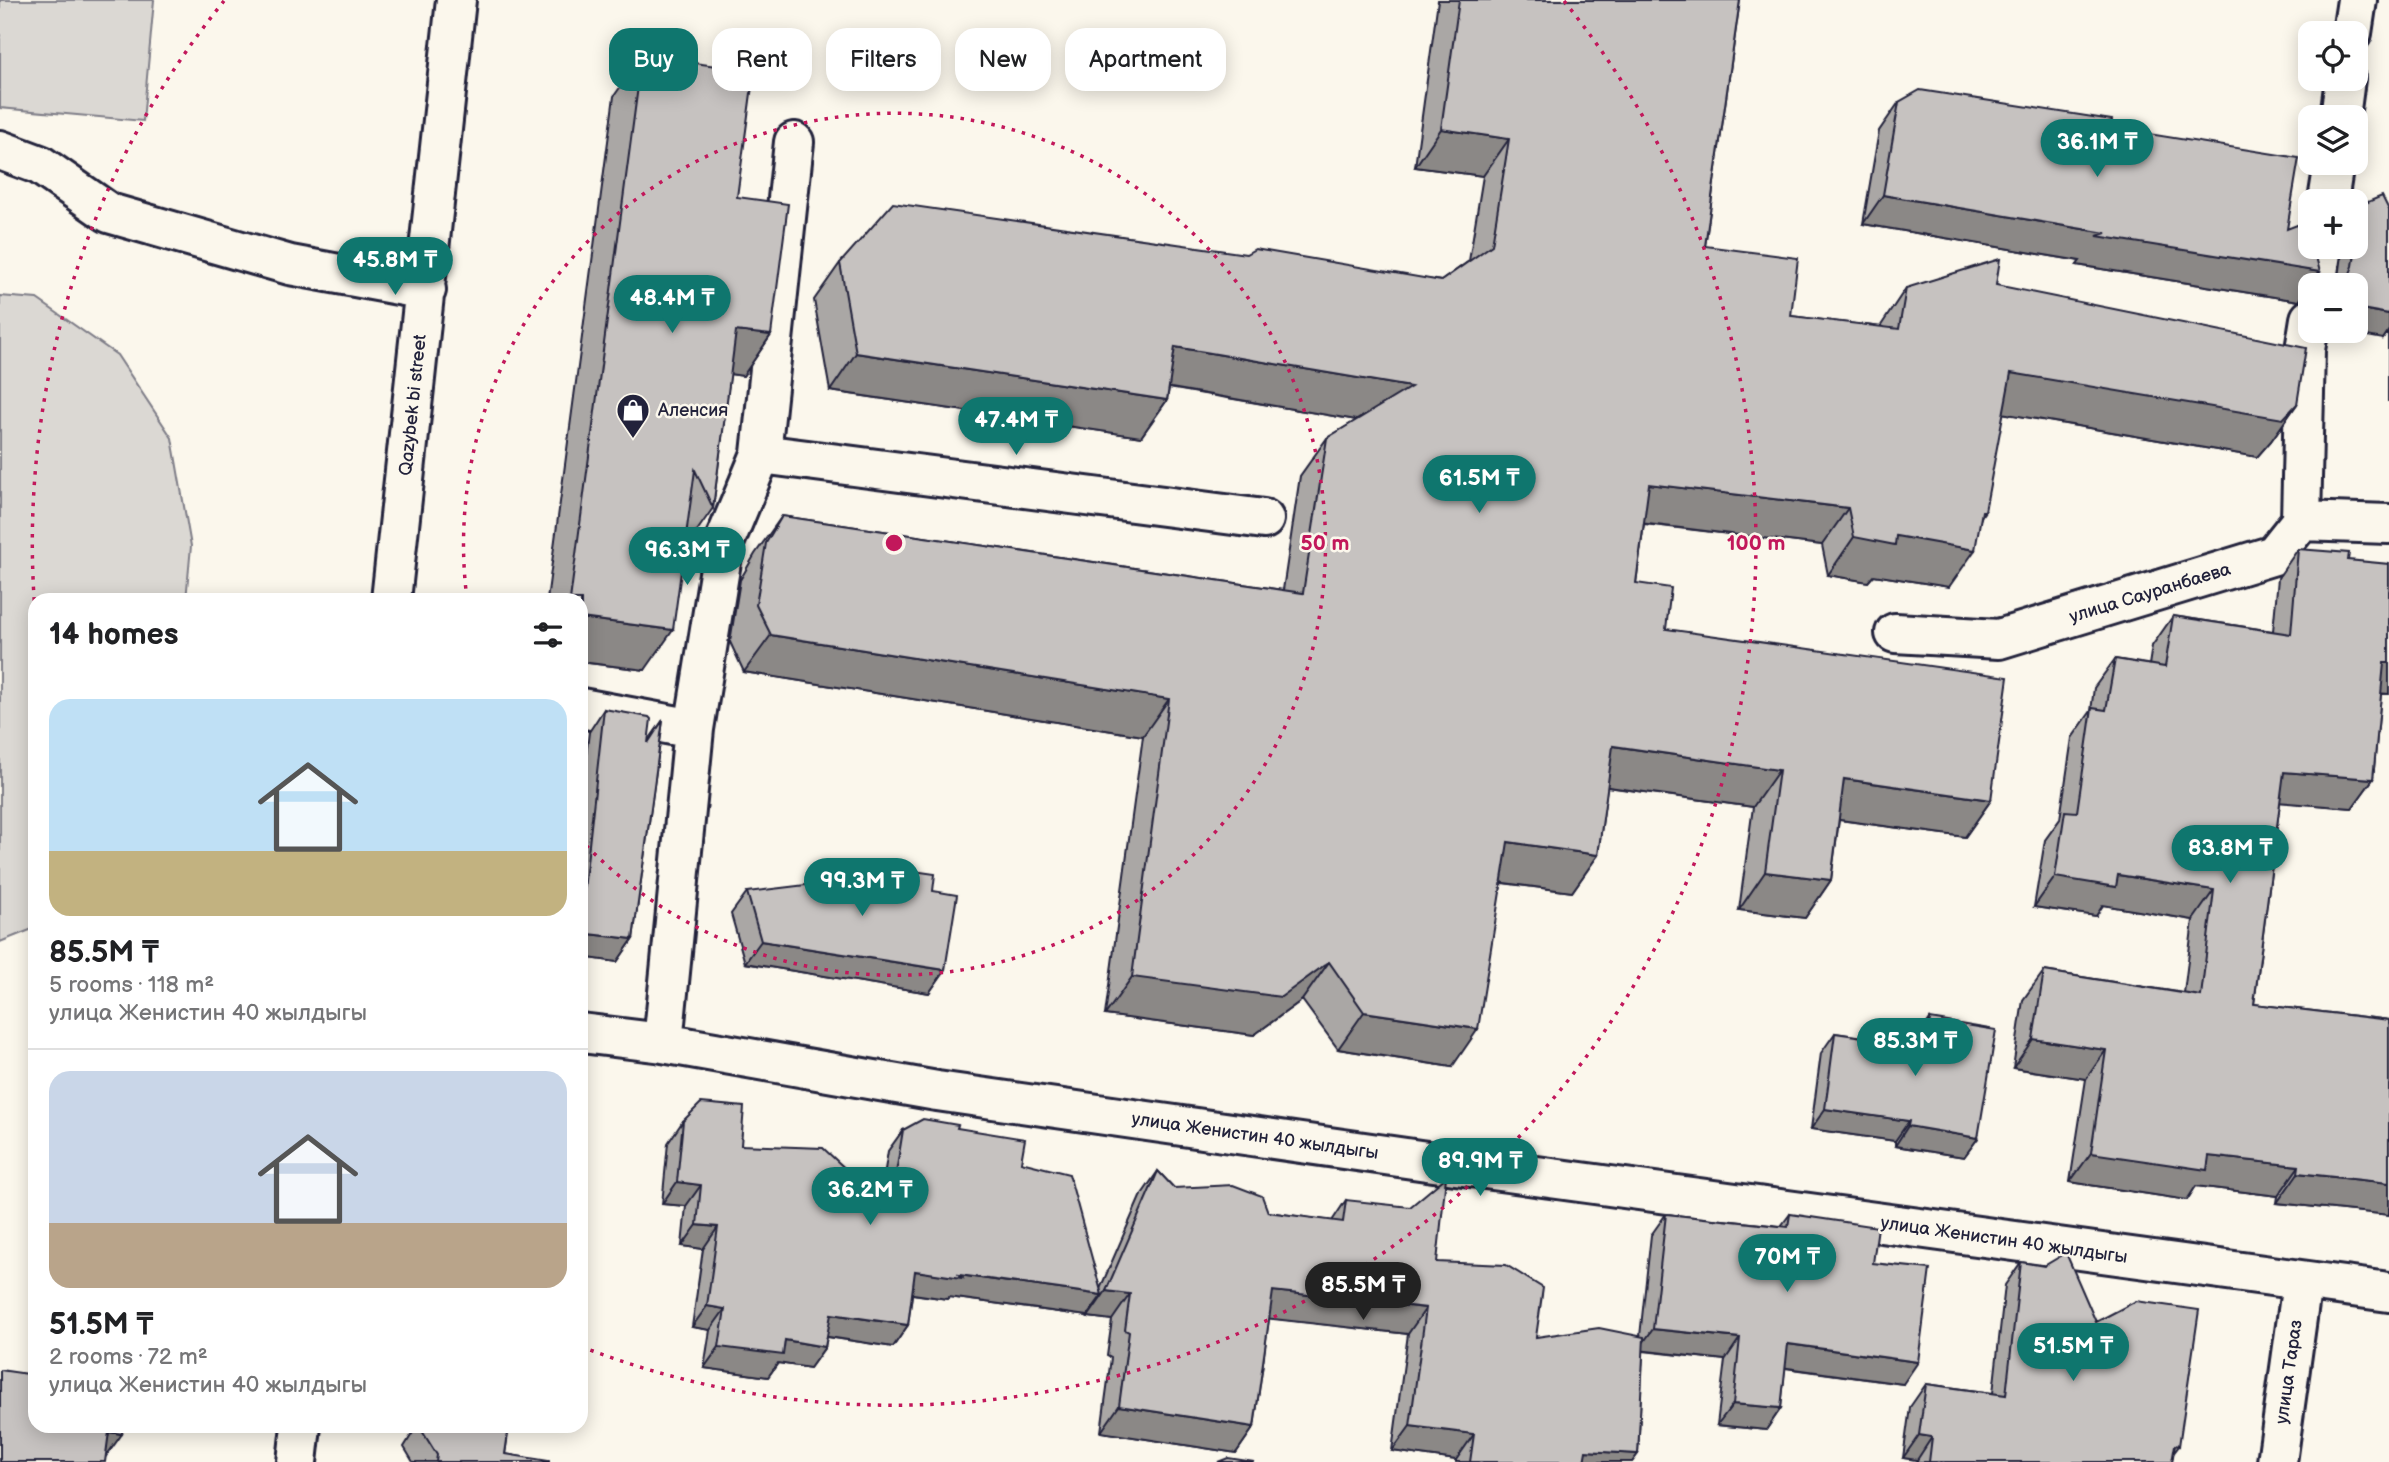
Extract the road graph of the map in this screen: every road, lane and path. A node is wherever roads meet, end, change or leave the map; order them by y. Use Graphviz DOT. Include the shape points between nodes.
graph roads {
  1 [pos="456,0"];
  2 [pos="2357,0"];
  3 [pos="2354,21"];
  4 [pos="793,142"];
  5 [pos="0,150"];
  6 [pos="426,290"];
  7 [pos="2306,343"];
  8 [pos="761,454"];
  9 [pos="1265,519"];
  10 [pos="2301,521"];
  11 [pos="2389,523"];
  12 [pos="392,593"];
  13 [pos="1895,633"];
  14 [pos="588,709"];
  15 [pos="694,729"];
  16 [pos="588,1034"];
  17 [pos="663,1043"];
  18 [pos="2302,1282"];
  19 [pos="2389,1292"];
  20 [pos="300,1433"];
  21 [pos="296,1462"];
  22 [pos="2277,1462"];
  1 -- 6 [label="street, Qazybek bi street"];
  2 -- 3 [label="street"];
  4 -- 8 [label="street"];
  5 -- 6 [label="street" via="40,165 109,213 290,265"];
  6 -- 12 [label="street, Qazybek bi street"];
  7 -- 10 [label="street"];
  8 -- 9 [label="street"];
  8 -- 15 [label="street" via="724,543"];
  10 -- 11 [label="street"];
  10 -- 13 [label="street, улица Сауранбаева" via="2274,555 1999,639"];
  14 -- 15 [label="street"];
  15 -- 17 [label="street"];
  16 -- 17 [label="street, улица Женистин 40 жылдыгы"];
  17 -- 18 [label="street, улица Женистин 40 жылдыгы" via="937,1091"];
  18 -- 19 [label="street, улица Женистин 40 жылдыгы"];
  18 -- 22 [label="street, улица Тараз"];
  20 -- 21 [label="street"];
}
